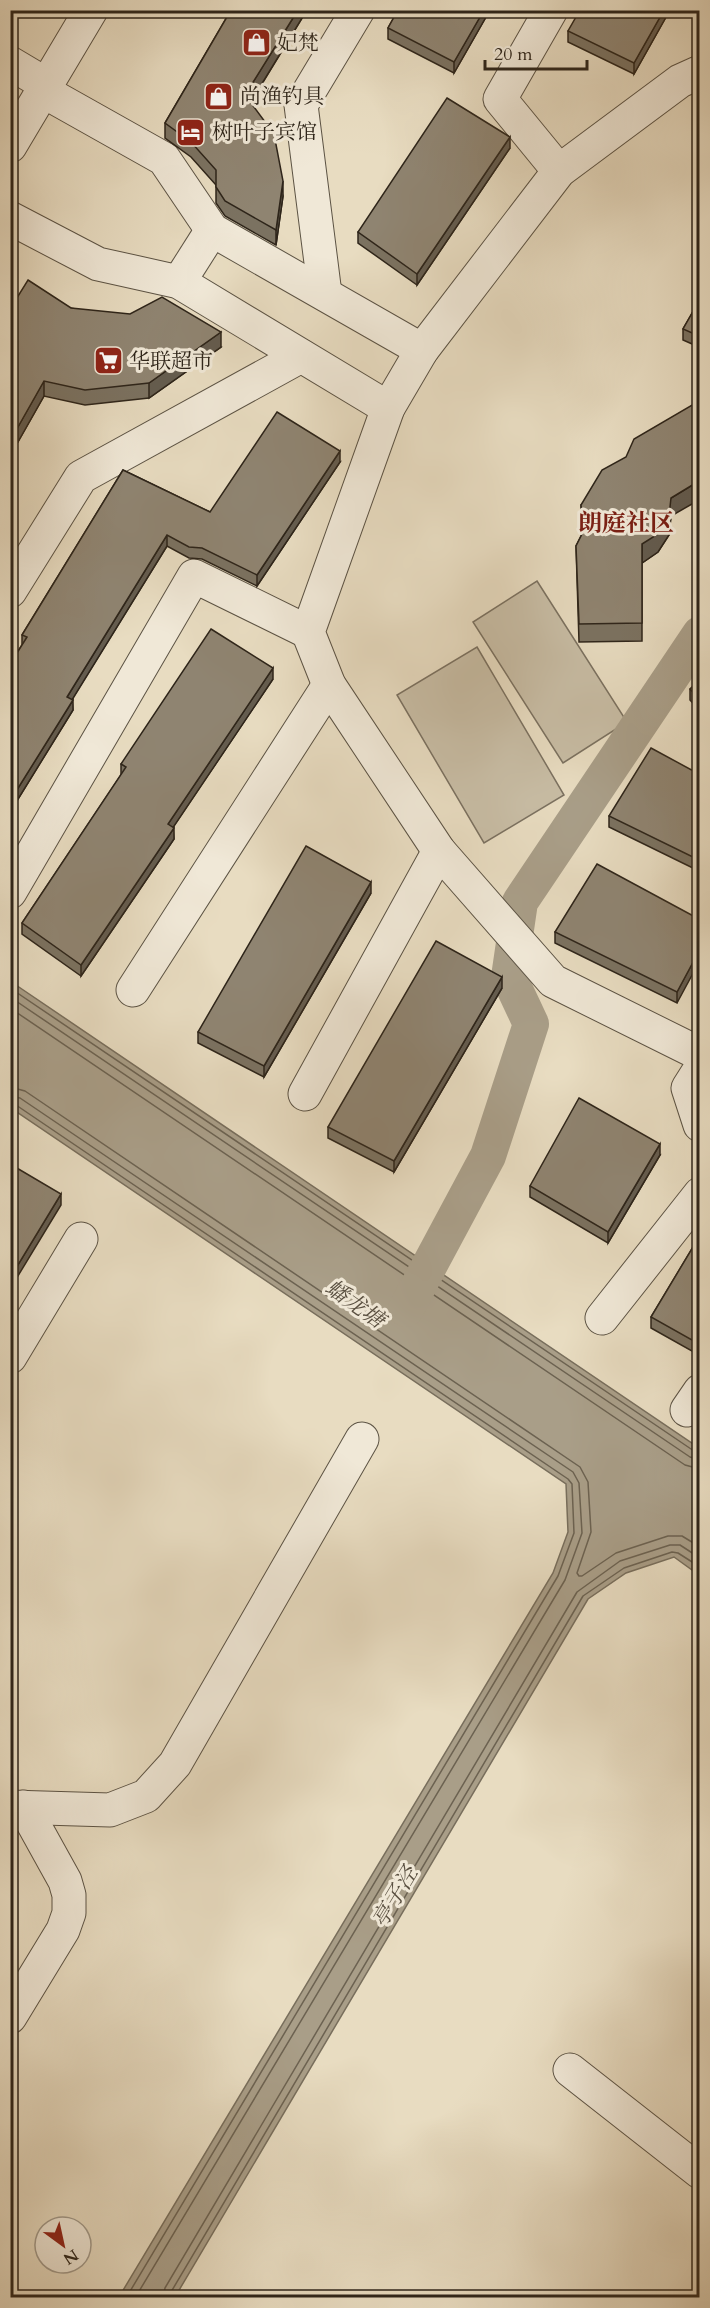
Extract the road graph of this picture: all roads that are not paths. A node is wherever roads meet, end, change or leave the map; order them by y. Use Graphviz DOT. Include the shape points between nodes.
graph roads {
  1 [pos="91,10"];
  2 [pos="358,10"];
  3 [pos="550,10"];
  4 [pos="699,46"];
  5 [pos="10,63"];
  6 [pos="690,76"];
  7 [pos="45,88"];
  8 [pos="10,146"];
  9 [pos="559,171"];
  10 [pos="10,218"];
  11 [pos="212,230"];
  12 [pos="179,282"];
  13 [pos="325,294"];
  14 [pos="422,350"];
  15 [pos="301,356"];
  16 [pos="388,408"];
  17 [pos="10,591"];
  18 [pos="308,632"];
  19 [pos="329,685"];
  20 [pos="439,851"];
  21 [pos="10,892"];
  22 [pos="133,990"];
  23 [pos="699,1054"];
  24 [pos="699,1069"];
  25 [pos="305,1094"];
  26 [pos="699,1125"];
  27 [pos="699,1194"];
  28 [pos="81,1239"];
  29 [pos="602,1318"];
  30 [pos="10,1357"];
  31 [pos="362,1440"];
  32 [pos="17,1807"];
  33 [pos="10,2017"];
  34 [pos="570,2070"];
  35 [pos="699,2172"];
  1 -- 7 [label="street"];
  2 -- 13 [label="street" via="301,105"];
  3 -- 9 [label="street" via="500,99"];
  4 -- 6 [label="street"];
  5 -- 7 [label="street"];
  6 -- 9 [label="street"];
  7 -- 8 [label="street"];
  7 -- 11 [label="street" via="164,159"];
  9 -- 14 [label="street"];
  10 -- 12 [label="street" via="98,264"];
  11 -- 12 [label="street"];
  11 -- 13 [label="street"];
  12 -- 15 [label="street"];
  13 -- 14 [label="street"];
  14 -- 16 [label="street"];
  15 -- 16 [label="street"];
  15 -- 17 [label="street" via="81,477"];
  16 -- 18 [label="street"];
  18 -- 19 [label="street"];
  18 -- 21 [label="street" via="195,576"];
  19 -- 20 [label="street"];
  19 -- 22 [label="street"];
  20 -- 23 [label="street" via="553,981"];
  20 -- 25 [label="street"];
  24 -- 26 [label="street" via="688,1089"];
  27 -- 29 [label="street"];
  28 -- 30 [label="street"];
  31 -- 32 [label="street" via="175,1764 146,1796 110,1810"];
  32 -- 33 [label="street" via="65,1881 69,1913 63,1930"];
  34 -- 35 [label="street"];
}
